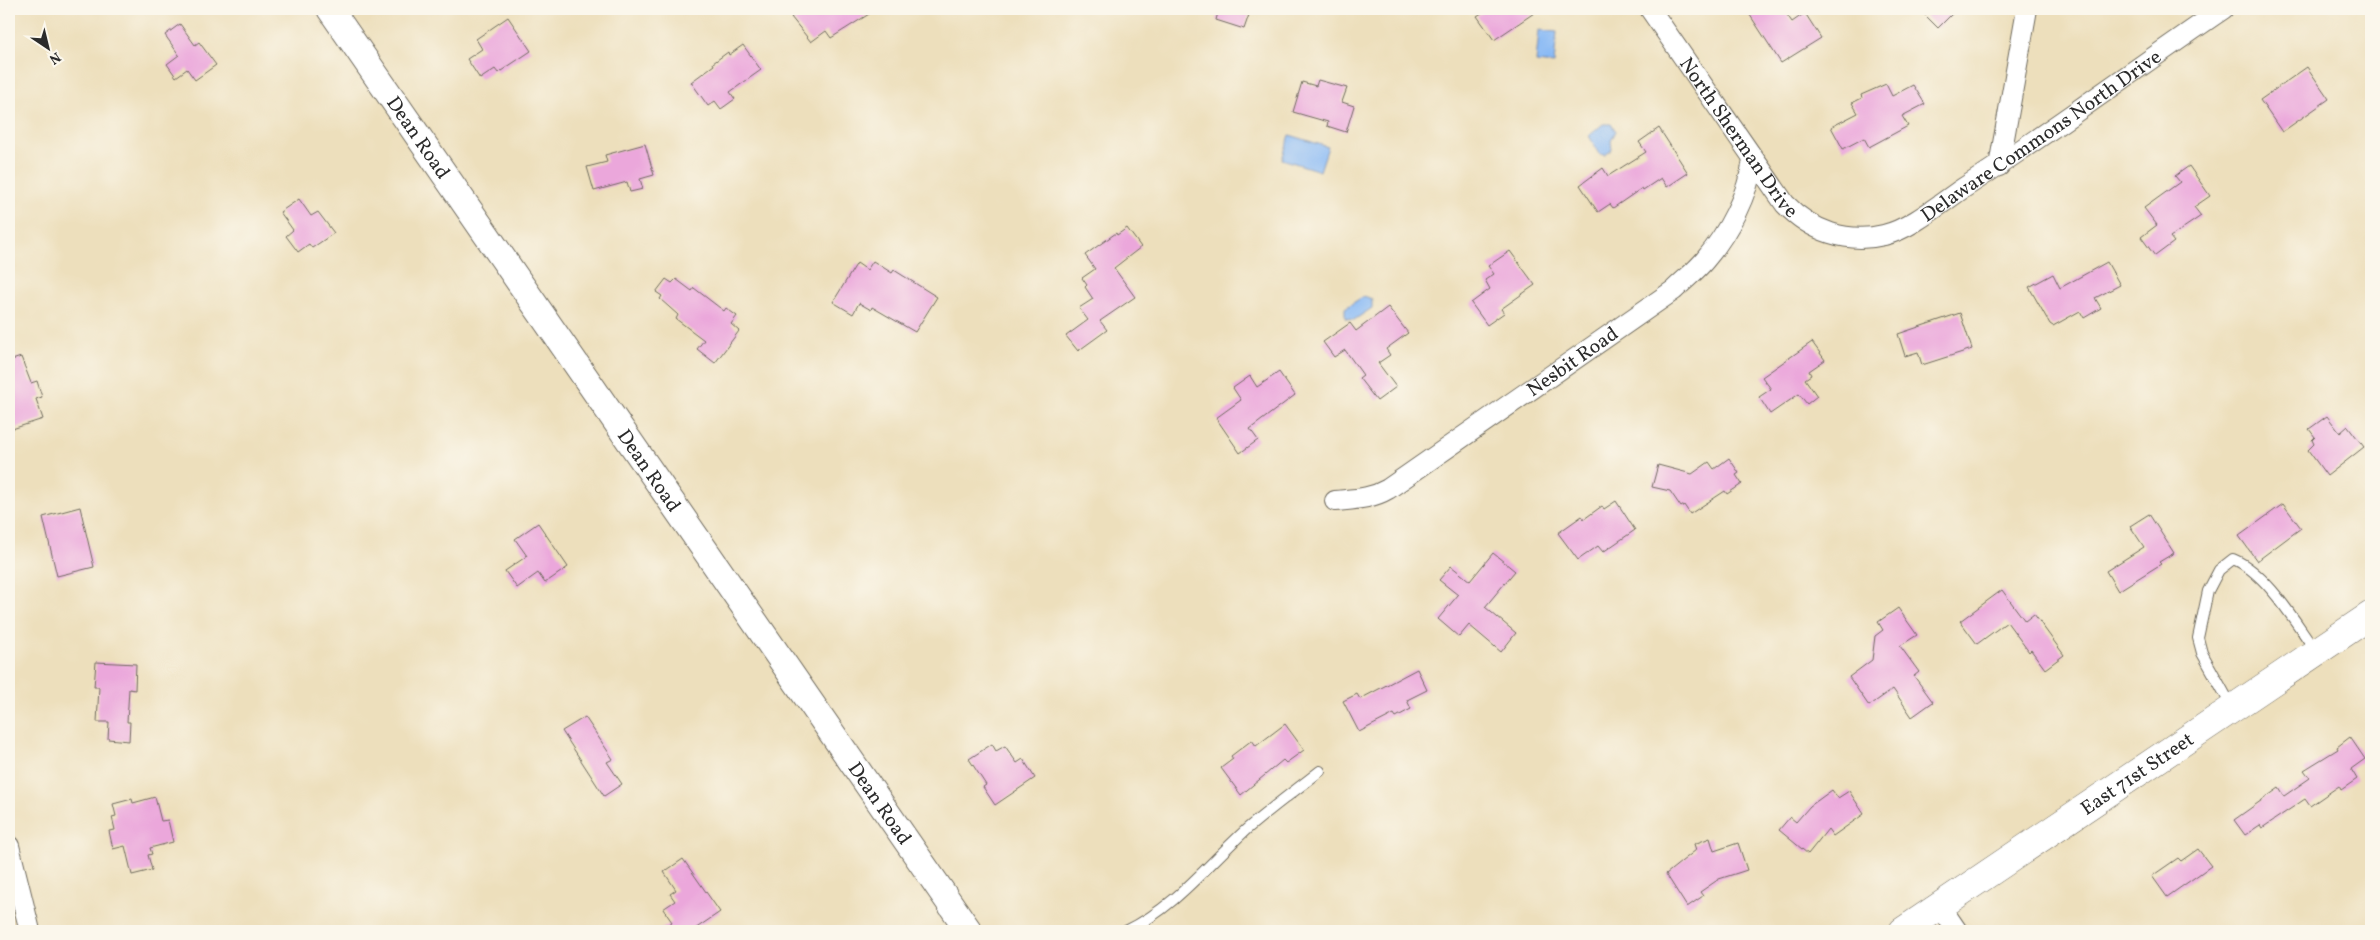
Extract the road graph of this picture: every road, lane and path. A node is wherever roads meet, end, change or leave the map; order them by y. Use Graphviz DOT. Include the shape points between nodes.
graph roads {
  1 [pos="330,9"];
  2 [pos="1650,9"];
  3 [pos="2026,9"];
  4 [pos="2223,9"];
  5 [pos="1753,160"];
  6 [pos="1999,166"];
  7 [pos="1850,237"];
  8 [pos="1335,502"];
  9 [pos="2371,615"];
  10 [pos="2317,652"];
  11 [pos="2233,709"];
  12 [pos="1320,771"];
  13 [pos="9,846"];
  14 [pos="1940,906"];
  15 [pos="30,931"];
  16 [pos="969,931"];
  17 [pos="1126,931"];
  18 [pos="1903,931"];
  19 [pos="1957,931"];
  1 -- 16 [label="street, Dean Road"];
  2 -- 5 [label="street, North Sherman Drive"];
  3 -- 6 [label="street"];
  4 -- 6 [label="street, Delaware Commons North Drive"];
  5 -- 7 [label="street, North Sherman Drive" via="1797,216 1818,229"];
  5 -- 8 [label="street, Nesbit Road" via="1748,184 1727,228 1704,262 1674,290 1388,489 1355,501"];
  6 -- 7 [label="street, Delaware Commons North Drive" via="1906,226 1883,235"];
  9 -- 10 [label="main road, East 71st Street"];
  10 -- 11 [label="main road, East 71st Street"];
  10 -- 11 [label="lane" via="2280,600 2247,565 2233,559 2219,570 2208,591 2198,638 2202,653"];
  11 -- 14 [label="main road, East 71st Street"];
  12 -- 17 [label="lane" via="1248,828 1193,885 1145,922"];
  13 -- 15 [label="street"];
  14 -- 18 [label="main road, East 71st Street"];
  14 -- 19 [label="street"];
}
